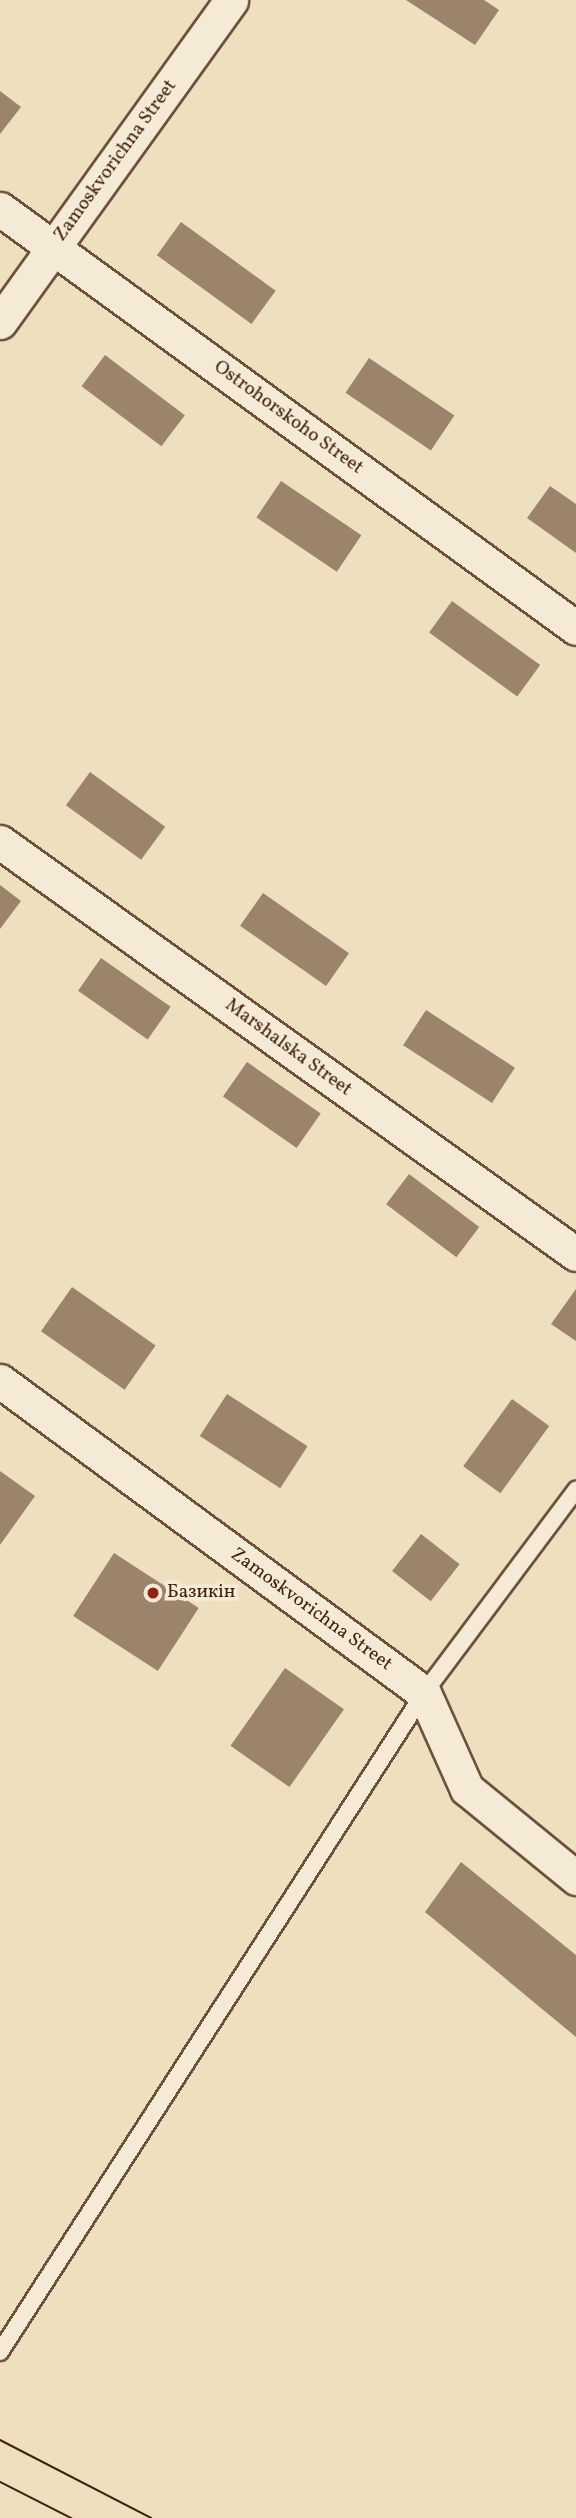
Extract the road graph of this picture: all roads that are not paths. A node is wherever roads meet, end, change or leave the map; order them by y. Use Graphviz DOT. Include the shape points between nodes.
graph roads {
  1 [pos="231,0"];
  2 [pos="0,209"];
  3 [pos="54,247"];
  4 [pos="0,322"];
  5 [pos="576,628"];
  6 [pos="0,842"];
  7 [pos="576,1254"];
  8 [pos="0,1381"];
  9 [pos="576,1490"];
  10 [pos="425,1693"];
  11 [pos="576,1878"];
  12 [pos="0,2352"];
  1 -- 3 [label="street, Zamoskvorichna Street"];
  2 -- 3 [label="street, Ostrohorskoho Street"];
  3 -- 4 [label="street, Zamoskvorichna Street"];
  3 -- 5 [label="street, Ostrohorskoho Street"];
  6 -- 7 [label="street, Marshalska Street"];
  8 -- 10 [label="street, Zamoskvorichna Street"];
  9 -- 10 [label="lane"];
  10 -- 11 [label="street" via="467,1789"];
  10 -- 12 [label="lane"];
}
